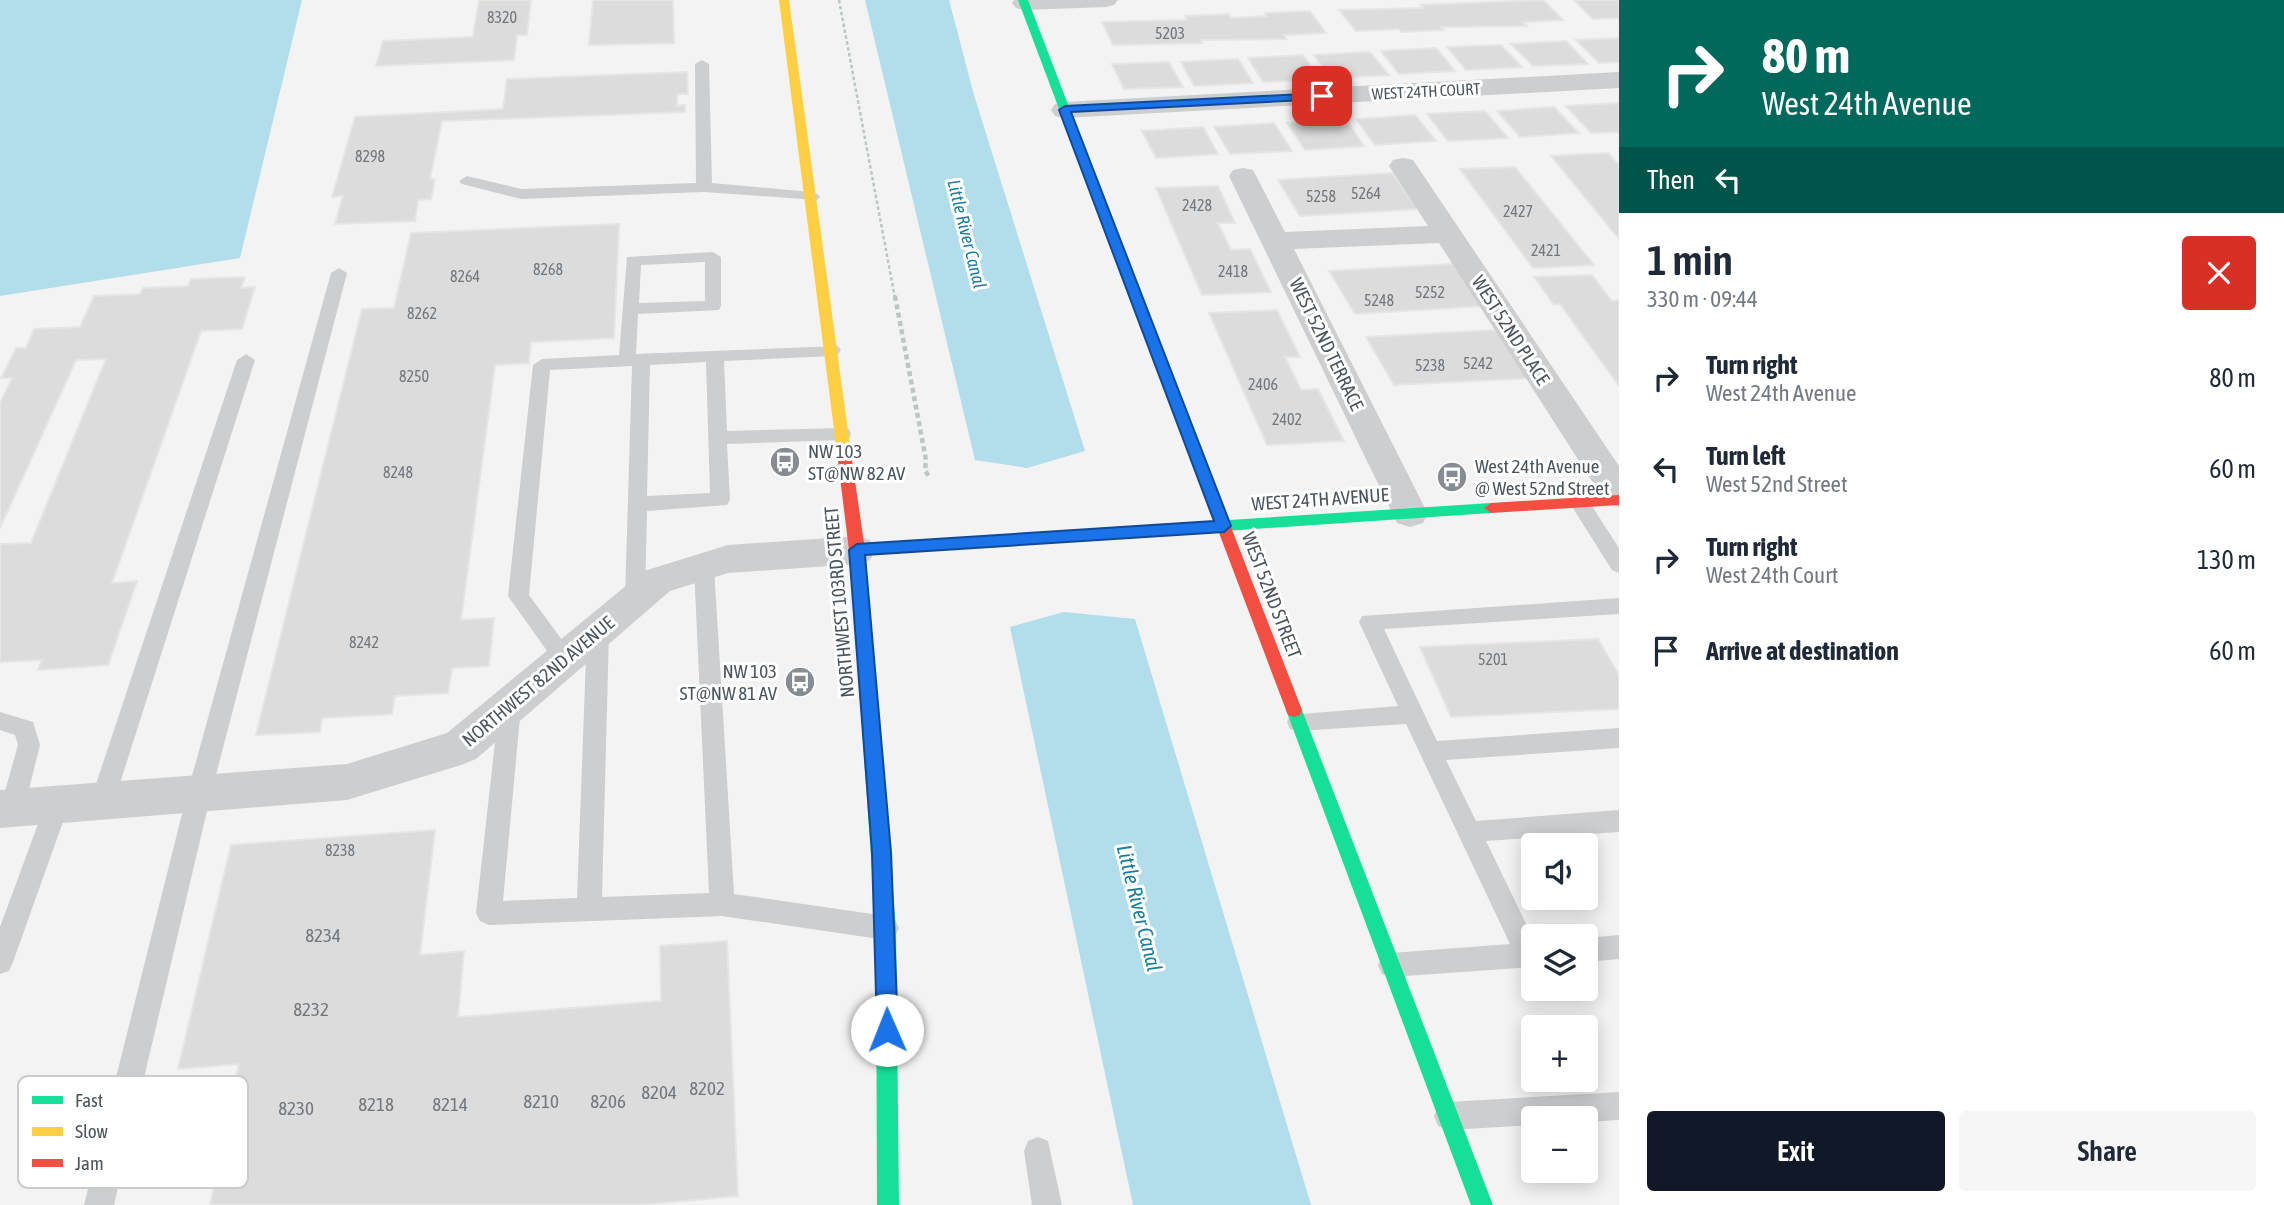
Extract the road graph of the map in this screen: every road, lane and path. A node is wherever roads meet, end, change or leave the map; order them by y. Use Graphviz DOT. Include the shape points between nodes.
graph roads {
  1 [pos="784,0"];
  2 [pos="839,0"];
  3 [pos="1106,0"];
  4 [pos="1023,1"];
  5 [pos="702,64"];
  6 [pos="1619,80"];
  7 [pos="1065,110"];
  8 [pos="1403,166"];
  9 [pos="1243,176"];
  10 [pos="467,181"];
  11 [pos="704,187"];
  12 [pos="812,197"];
  13 [pos="1447,234"];
  14 [pos="1276,241"];
  15 [pos="339,273"];
  16 [pos="630,309"];
  17 [pos="832,350"];
  18 [pos="715,357"];
  19 [pos="246,360"];
  20 [pos="634,361"];
  21 [pos="842,434"];
  22 [pos="718,438"];
  23 [pos="929,477"];
  24 [pos="1619,494"];
  25 [pos="1619,500"];
  26 [pos="1578,502"];
  27 [pos="637,504"];
  28 [pos="1409,513"];
  29 [pos="1224,526"];
  30 [pos="857,550"];
  31 [pos="1619,565"];
  32 [pos="704,567"];
  33 [pos="635,598"];
  34 [pos="1619,606"];
  35 [pos="598,631"];
  36 [pos="565,659"];
  37 [pos="510,705"];
  38 [pos="1413,714"];
  39 [pos="0,722"];
  40 [pos="1298,722"];
  41 [pos="1619,738"];
  42 [pos="1431,751"];
  43 [pos="199,794"];
  44 [pos="102,802"];
  45 [pos="57,805"];
  46 [pos="6,809"];
  47 [pos="1619,821"];
  48 [pos="1469,832"];
  49 [pos="722,904"];
  50 [pos="589,909"];
  51 [pos="886,928"];
  52 [pos="1521,935"];
  53 [pos="1619,947"];
  54 [pos="1598,949"];
  55 [pos="1521,956"];
  56 [pos="0,962"];
  57 [pos="1391,965"];
  58 [pos="130,1076"];
  59 [pos="1619,1106"];
  60 [pos="1448,1116"];
  61 [pos="1038,1151"];
  62 [pos="888,1205"];
  63 [pos="1047,1205"];
  64 [pos="1482,1205"];
  1 -- 12 [label="street, NORTHWEST 103RD STREET"];
  2 -- 23 [label="path"];
  3 -- 4 [label="street"];
  4 -- 7 [label="street, WEST 52ND STREET"];
  5 -- 11 [label="lane"];
  6 -- 7 [label="street, WEST 24TH COURT"];
  7 -- 29 [label="street, WEST 52ND STREET"];
  8 -- 13 [label="street, WEST 52ND PLACE"];
  9 -- 14 [label="street, WEST 52ND TERRACE"];
  10 -- 11 [label="lane" via="522,194"];
  11 -- 12 [label="lane"];
  12 -- 17 [label="street, NORTHWEST 103RD STREET"];
  13 -- 14 [label="street"];
  13 -- 24 [label="street, WEST 52ND PLACE"];
  14 -- 28 [label="street, WEST 52ND TERRACE"];
  15 -- 43 [label="lane"];
  16 -- 16 [label="lane" via="633,260 713,257 713,306"];
  16 -- 20 [label="lane"];
  17 -- 18 [label="lane"];
  17 -- 21 [label="street, NORTHWEST 103RD STREET"];
  18 -- 20 [label="lane"];
  18 -- 22 [label="lane"];
  19 -- 44 [label="lane"];
  20 -- 27 [label="lane"];
  20 -- 36 [label="lane" via="542,365 517,596"];
  21 -- 22 [label="lane"];
  21 -- 30 [label="street, NORTHWEST 103RD STREET"];
  22 -- 27 [label="lane" via="720,500"];
  25 -- 26 [label="street, WEST 24TH AVENUE"];
  26 -- 28 [label="street, WEST 24TH AVENUE"];
  26 -- 31 [label="lane"];
  27 -- 33 [label="lane"];
  28 -- 29 [label="street, WEST 24TH AVENUE"];
  29 -- 30 [label="street, WEST 24TH AVENUE"];
  29 -- 40 [label="street, WEST 52ND STREET"];
  30 -- 32 [label="street, NORTHWEST 82ND AVENUE" via="728,559"];
  30 -- 51 [label="street, NORTHWEST 103RD STREET"];
  32 -- 33 [label="street, NORTHWEST 82ND AVENUE" via="657,581"];
  32 -- 49 [label="lane"];
  33 -- 35 [label="street, NORTHWEST 82ND AVENUE"];
  34 -- 38 [label="lane" via="1370,622"];
  35 -- 36 [label="street, NORTHWEST 82ND AVENUE"];
  35 -- 50 [label="lane"];
  36 -- 37 [label="street, NORTHWEST 82ND AVENUE"];
  37 -- 43 [label="street, NORTHWEST 82ND AVENUE" via="461,747 347,782"];
  37 -- 50 [label="lane" via="489,913"];
  38 -- 40 [label="lane"];
  38 -- 42 [label="lane"];
  39 -- 46 [label="lane" via="25,729 29,745"];
  40 -- 57 [label="street, WEST 52ND STREET"];
  41 -- 42 [label="lane"];
  42 -- 48 [label="lane"];
  43 -- 44 [label="street, NORTHWEST 82ND AVENUE"];
  43 -- 58 [label="lane"];
  44 -- 45 [label="street, NORTHWEST 82ND AVENUE"];
  45 -- 46 [label="street, NORTHWEST 82ND AVENUE"];
  45 -- 56 [label="lane"];
  47 -- 48 [label="lane"];
  48 -- 52 [label="lane"];
  49 -- 50 [label="lane"];
  49 -- 51 [label="lane"];
  51 -- 62 [label="street, NORTHWEST 103RD STREET"];
  53 -- 54 [label="lane"];
  55 -- 57 [label="lane"];
  57 -- 60 [label="street, WEST 52ND STREET"];
  59 -- 60 [label="lane"];
  60 -- 64 [label="street, WEST 52ND STREET"];
  61 -- 63 [label="lane"];
}
